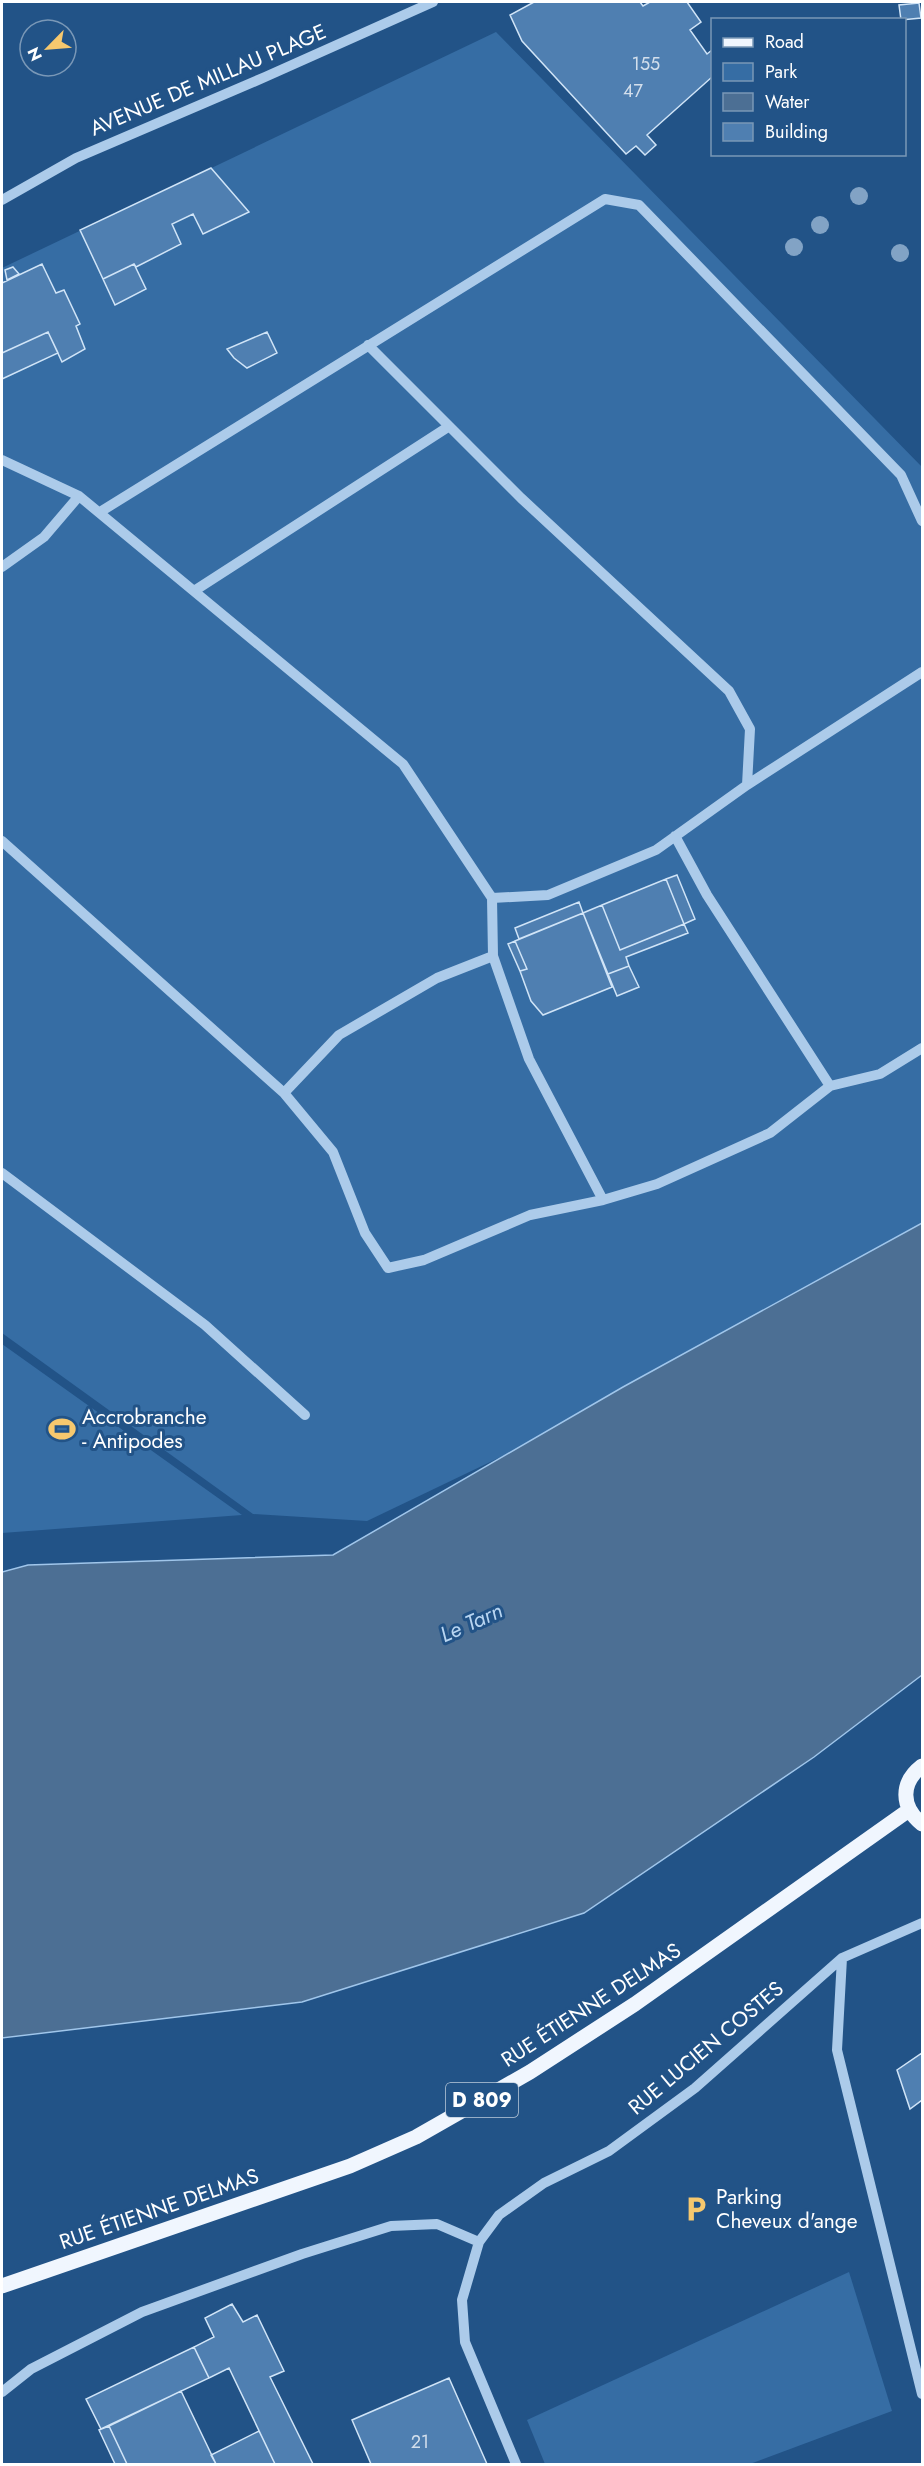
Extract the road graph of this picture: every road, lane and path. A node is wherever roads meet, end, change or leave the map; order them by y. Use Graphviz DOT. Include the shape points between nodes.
graph roads {
  1 [pos="432,2"];
  2 [pos="2,200"];
  3 [pos="368,345"];
  4 [pos="448,427"];
  5 [pos="2,460"];
  6 [pos="79,495"];
  7 [pos="100,512"];
  8 [pos="922,521"];
  9 [pos="2,567"];
  10 [pos="194,591"];
  11 [pos="922,672"];
  12 [pos="747,785"];
  13 [pos="675,837"];
  14 [pos="2,841"];
  15 [pos="492,898"];
  16 [pos="493,956"];
  17 [pos="922,1048"];
  18 [pos="830,1086"];
  19 [pos="284,1093"];
  20 [pos="2,1173"];
  21 [pos="603,1200"];
  22 [pos="305,1415"];
  23 [pos="922,1766"];
  24 [pos="909,1810"];
  25 [pos="922,1824"];
  26 [pos="922,1923"];
  27 [pos="842,1958"];
  28 [pos="479,2242"];
  29 [pos="2,2286"];
  30 [pos="2,2392"];
  31 [pos="922,2394"];
  32 [pos="516,2464"];
  1 -- 2 [label="street, AVENUE DE MILLAU PLAGE" via="76,158"];
  3 -- 4 [label="street"];
  3 -- 7 [label="street"];
  3 -- 8 [label="street" via="605,199 639,205 901,475"];
  4 -- 10 [label="street"];
  4 -- 12 [label="street" via="729,691 750,729"];
  5 -- 6 [label="street"];
  6 -- 7 [label="street"];
  6 -- 9 [label="street" via="44,537"];
  7 -- 10 [label="street"];
  10 -- 15 [label="street" via="403,764"];
  11 -- 12 [label="street"];
  12 -- 13 [label="street"];
  13 -- 15 [label="street" via="656,850 548,895"];
  13 -- 18 [label="street" via="707,895"];
  14 -- 19 [label="street"];
  15 -- 16 [label="street"];
  16 -- 19 [label="street" via="436,978 339,1035"];
  16 -- 21 [label="street" via="529,1059"];
  17 -- 18 [label="street" via="880,1074"];
  18 -- 21 [label="street" via="770,1133 657,1184"];
  19 -- 21 [label="street" via="333,1152 365,1233 388,1268 424,1260 530,1215"];
  20 -- 22 [label="street" via="205,1325"];
  23 -- 24 [label="main road" via="908,1781 905,1801"];
  24 -- 25 [label="main road"];
  24 -- 29 [label="main road, RUE ÉTIENNE DELMAS / D 809" via="635,2004 530,2072 425,2132 350,2166"];
  26 -- 27 [label="street, RUE LUCIEN COSTES"];
  27 -- 28 [label="street, RUE LUCIEN COSTES" via="695,2088 609,2151 544,2183 499,2215"];
  27 -- 31 [label="street" via="837,2050"];
  28 -- 30 [label="street" via="436,2224 391,2226 324,2247 142,2312 31,2369"];
  28 -- 32 [label="street, RUE LUCIEN COSTES" via="462,2300 465,2342"];
}
